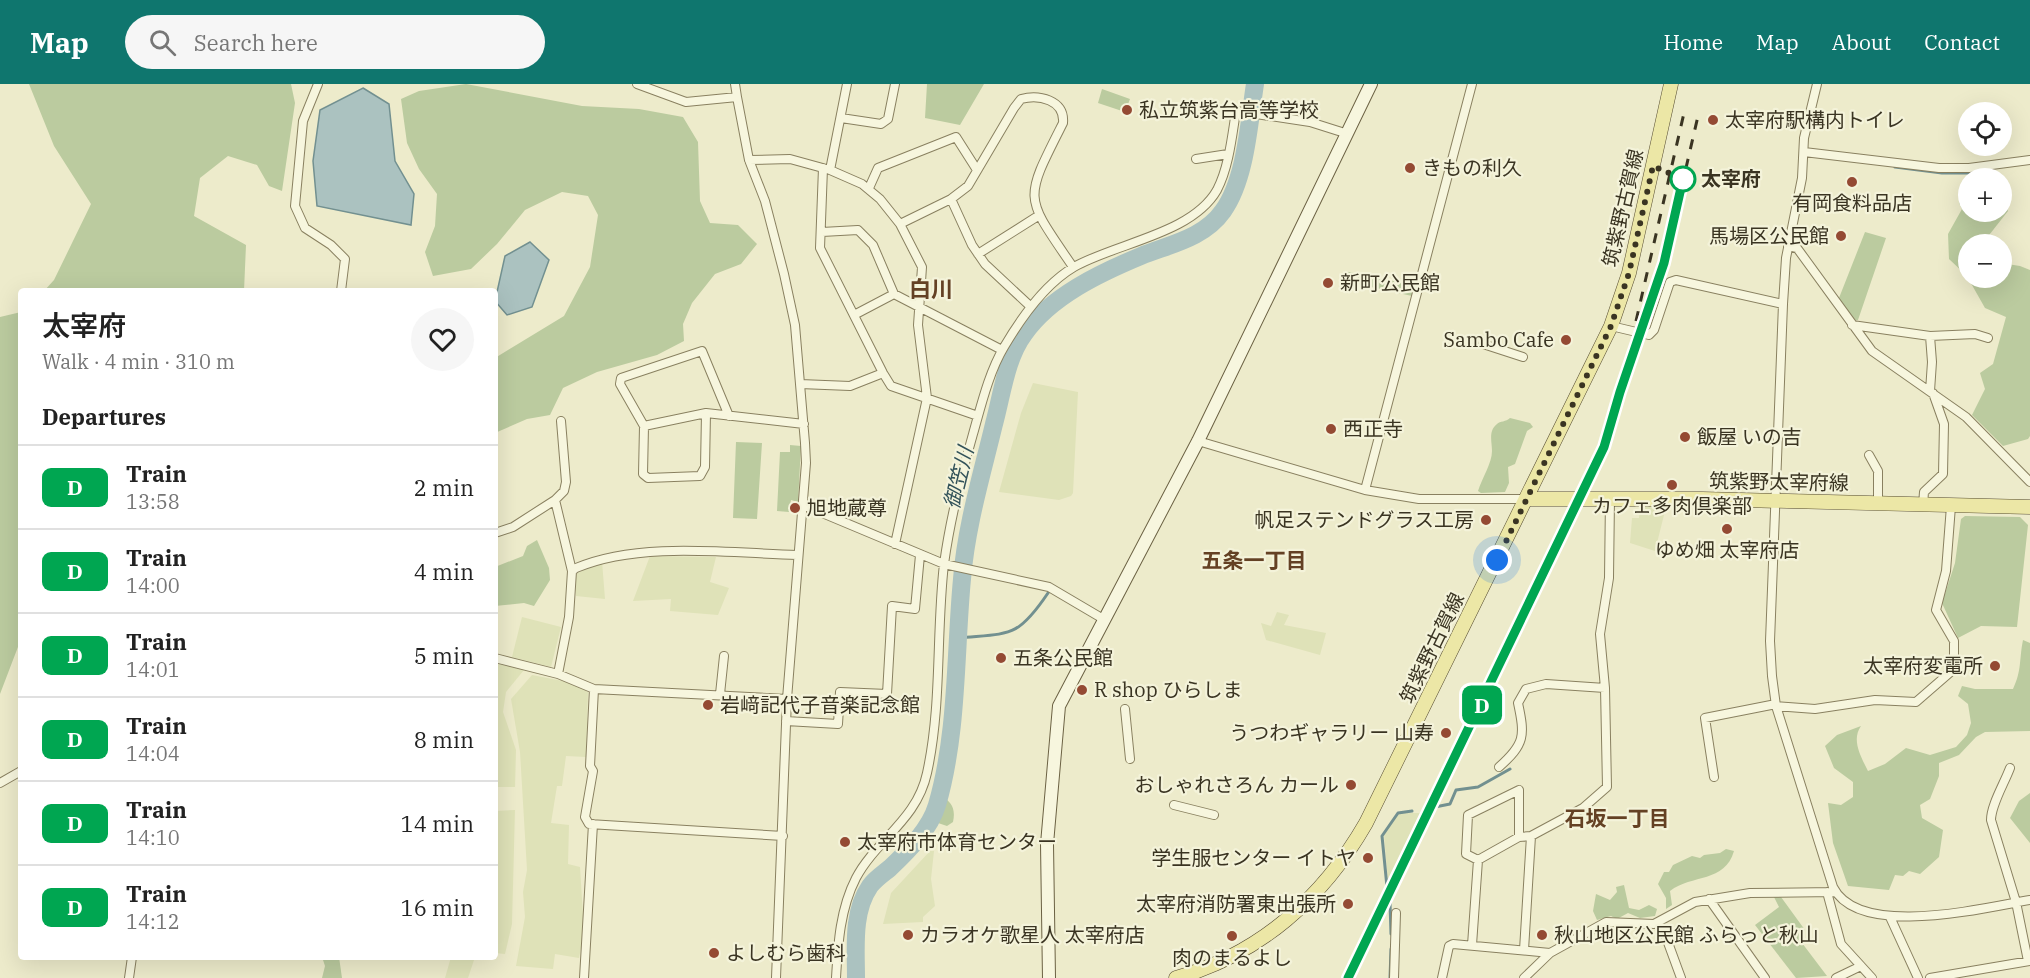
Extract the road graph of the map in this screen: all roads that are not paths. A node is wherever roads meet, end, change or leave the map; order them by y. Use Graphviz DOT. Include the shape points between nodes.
graph roads {
  1 [pos="318,84"];
  2 [pos="637,84"];
  3 [pos="735,84"];
  4 [pos="847,84"];
  5 [pos="895,84"];
  6 [pos="1371,84"];
  7 [pos="1472,84"];
  8 [pos="1671,84"];
  9 [pos="1817,84"];
  10 [pos="649,86"];
  11 [pos="736,97"];
  12 [pos="841,118"];
  13 [pos="1348,134"];
  14 [pos="1804,152"];
  15 [pos="1228,154"];
  16 [pos="1196,159"];
  17 [pos="749,160"];
  18 [pos="2030,160"];
  19 [pos="827,169"];
  20 [pos="977,170"];
  21 [pos="869,188"];
  22 [pos="951,199"];
  23 [pos="1038,216"];
  24 [pos="900,224"];
  25 [pos="822,232"];
  26 [pos="1788,246"];
  27 [pos="978,254"];
  28 [pos="1073,267"];
  29 [pos="341,288"];
  30 [pos="894,294"];
  31 [pos="1783,304"];
  32 [pos="1030,306"];
  33 [pos="921,307"];
  34 [pos="854,315"];
  35 [pos="1852,325"];
  36 [pos="1611,326"];
  37 [pos="1930,336"];
  38 [pos="1989,338"];
  39 [pos="1483,344"];
  40 [pos="1002,350"];
  41 [pos="1523,357"];
  42 [pos="883,372"];
  43 [pos="800,384"];
  44 [pos="1932,392"];
  45 [pos="927,398"];
  46 [pos="706,413"];
  47 [pos="729,416"];
  48 [pos="978,416"];
  49 [pos="561,421"];
  50 [pos="804,424"];
  51 [pos="644,426"];
  52 [pos="1198,441"];
  53 [pos="1869,455"];
  54 [pos="2030,482"];
  55 [pos="1365,490"];
  56 [pos="1610,498"];
  57 [pos="1527,499"];
  58 [pos="555,500"];
  59 [pos="1774,502"];
  60 [pos="1878,504"];
  61 [pos="803,505"];
  62 [pos="1923,505"];
  63 [pos="1951,506"];
  64 [pos="2030,507"];
  65 [pos="498,532"];
  66 [pos="895,544"];
  67 [pos="797,555"];
  68 [pos="920,555"];
  69 [pos="946,565"];
  70 [pos="572,571"];
  71 [pos="1105,620"];
  72 [pos="724,656"];
  73 [pos="498,659"];
  74 [pos="558,674"];
  75 [pos="1605,688"];
  76 [pos="594,689"];
  77 [pos="720,694"];
  78 [pos="787,699"];
  79 [pos="1776,705"];
  80 [pos="1125,709"];
  81 [pos="786,721"];
  82 [pos="1130,759"];
  83 [pos="1499,767"];
  84 [pos="2010,768"];
  85 [pos="18,773"];
  86 [pos="1714,777"];
  87 [pos="0,783"];
  88 [pos="1174,805"];
  89 [pos="1214,815"];
  90 [pos="593,824"];
  91 [pos="783,836"];
  92 [pos="1531,836"];
  93 [pos="1519,837"];
  94 [pos="1478,860"];
  95 [pos="1831,892"];
  96 [pos="1708,899"];
  97 [pos="2030,900"];
  98 [pos="2016,902"];
  99 [pos="1396,913"];
  100 [pos="1890,917"];
  101 [pos="1663,929"];
  102 [pos="1472,945"];
  103 [pos="1524,950"];
  104 [pos="1550,953"];
  105 [pos="132,960"];
  106 [pos="2029,961"];
  107 [pos="1861,966"];
  108 [pos="1183,977"];
  109 [pos="129,978"];
  110 [pos="584,978"];
  111 [pos="776,978"];
  112 [pos="836,978"];
  113 [pos="1049,978"];
  114 [pos="1394,978"];
  115 [pos="1442,978"];
  116 [pos="1524,978"];
  117 [pos="1681,978"];
  118 [pos="1765,978"];
  119 [pos="1836,978"];
  120 [pos="1872,978"];
  121 [pos="1918,978"];
  122 [pos="1930,978"];
  1 -- 29 [label="street" via="303,121 295,206 305,228 345,259"];
  2 -- 10 [label="street"];
  3 -- 11 [label="street"];
  4 -- 12 [label="street"];
  5 -- 12 [label="street" via="888,119 881,124"];
  6 -- 13 [label="street"];
  7 -- 55 [label="street"];
  8 -- 36 [label="main road, 筑紫野古賀線" via="1629,273"];
  9 -- 14 [label="street"];
  10 -- 11 [label="street" via="686,102"];
  11 -- 17 [label="street"];
  12 -- 19 [label="street"];
  13 -- 15 [label="street" via="1310,122 1236,111"];
  13 -- 52 [label="street"];
  14 -- 18 [label="street" via="1939,168"];
  14 -- 26 [label="street"];
  15 -- 16 [label="street"];
  15 -- 28 [label="street" via="1218,189 1196,213"];
  17 -- 19 [label="street" via="783,158"];
  17 -- 43 [label="street" via="765,201 784,274 795,325"];
  19 -- 21 [label="street"];
  19 -- 25 [label="street"];
  20 -- 21 [label="street" via="956,137 878,168"];
  20 -- 22 [label="street" via="968,186"];
  20 -- 23 [label="street" via="1021,99 1038,96 1051,101 1060,108 1063,123 1034,186"];
  21 -- 24 [label="street"];
  22 -- 24 [label="street"];
  22 -- 27 [label="street"];
  23 -- 27 [label="street"];
  23 -- 28 [label="street"];
  24 -- 33 [label="street" via="921,267"];
  25 -- 30 [label="street" via="858,230 873,245"];
  25 -- 34 [label="street" via="820,248"];
  26 -- 31 [label="street"];
  26 -- 35 [label="street" via="1797,248"];
  27 -- 32 [label="street"];
  28 -- 32 [label="street"];
  30 -- 33 [label="street"];
  30 -- 34 [label="street"];
  31 -- 36 [label="street" via="1676,280 1670,282 1649,335"];
  31 -- 59 [label="street"];
  32 -- 40 [label="street"];
  33 -- 40 [label="street"];
  33 -- 45 [label="street" via="919,340"];
  34 -- 42 [label="street"];
  35 -- 37 [label="street"];
  35 -- 44 [label="street" via="1872,351"];
  36 -- 57 [label="main road, 筑紫野古賀線"];
  37 -- 38 [label="street" via="1975,334"];
  37 -- 44 [label="street"];
  39 -- 41 [label="street"];
  40 -- 48 [label="street"];
  42 -- 43 [label="street" via="850,386"];
  42 -- 45 [label="street" via="891,386"];
  43 -- 50 [label="street"];
  44 -- 54 [label="street" via="1966,417"];
  44 -- 62 [label="street" via="1944,424 1942,474 1924,492"];
  45 -- 48 [label="street"];
  45 -- 66 [label="street"];
  46 -- 47 [label="street"];
  46 -- 51 [label="street"];
  46 -- 51 [label="street" via="705,467 700,476 648,478 643,474"];
  47 -- 50 [label="street"];
  47 -- 51 [label="street" via="702,351 621,378 620,384"];
  48 -- 69 [label="street" via="959,484"];
  49 -- 58 [label="street" via="566,482"];
  50 -- 61 [label="street"];
  52 -- 55 [label="street"];
  52 -- 71 [label="street"];
  53 -- 60 [label="street" via="1878,471"];
  55 -- 57 [label="street" via="1419,499"];
  56 -- 57 [label="main road, 筑紫野太宰府線"];
  56 -- 59 [label="main road, 筑紫野太宰府線"];
  56 -- 75 [label="street" via="1609,578 1600,634"];
  57 -- 108 [label="main road, 筑紫野古賀線" via="1353,846 1322,888 1277,929 1229,958"];
  58 -- 65 [label="street"];
  58 -- 70 [label="street"];
  59 -- 60 [label="main road, 筑紫野太宰府線"];
  59 -- 79 [label="street" via="1770,641"];
  60 -- 62 [label="main road, 筑紫野太宰府線"];
  61 -- 66 [label="street"];
  61 -- 67 [label="street"];
  62 -- 63 [label="main road, 筑紫野太宰府線"];
  63 -- 64 [label="main road, 筑紫野太宰府線"];
  63 -- 79 [label="street" via="1946,571 1936,610 1954,641 1954,669 1916,702 1875,700 1815,709"];
  66 -- 68 [label="street"];
  67 -- 70 [label="street" via="609,555"];
  67 -- 78 [label="street"];
  68 -- 69 [label="street"];
  68 -- 81 [label="street" via="915,609 892,606 887,694 840,692 838,724"];
  69 -- 71 [label="street" via="1049,587"];
  69 -- 112 [label="street" via="928,772 918,801 856,877 840,928"];
  70 -- 74 [label="street" via="569,617"];
  71 -- 113 [label="street" via="1057,716 1047,844"];
  72 -- 77 [label="street"];
  73 -- 74 [label="street"];
  74 -- 76 [label="street"];
  75 -- 83 [label="street" via="1546,684 1526,689 1518,703 1524,728 1521,743"];
  75 -- 92 [label="street" via="1607,787 1583,808"];
  76 -- 77 [label="street"];
  76 -- 90 [label="street" via="590,766 593,771 585,817"];
  77 -- 78 [label="street"];
  78 -- 81 [label="street"];
  79 -- 86 [label="street" via="1705,718"];
  79 -- 95 [label="street"];
  80 -- 82 [label="street"];
  81 -- 91 [label="street"];
  84 -- 98 [label="street" via="2002,792 1991,808 1991,820"];
  85 -- 87 [label="street"];
  88 -- 89 [label="street"];
  90 -- 91 [label="street"];
  90 -- 110 [label="street"];
  91 -- 111 [label="street"];
  92 -- 93 [label="street"];
  92 -- 103 [label="street"];
  93 -- 94 [label="street"];
  93 -- 94 [label="street" via="1519,790 1468,814 1466,854"];
  94 -- 102 [label="street"];
  95 -- 96 [label="street" via="1750,893"];
  95 -- 100 [label="street" via="1854,909"];
  95 -- 107 [label="street" via="1840,944"];
  96 -- 104 [label="street" via="1685,906 1654,924 1606,922"];
  96 -- 118 [label="street"];
  97 -- 98 [label="street"];
  98 -- 100 [label="street"];
  98 -- 106 [label="street"];
  99 -- 114 [label="street"];
  100 -- 121 [label="street"];
  101 -- 117 [label="street"];
  102 -- 103 [label="street"];
  102 -- 115 [label="street" via="1449,946"];
  103 -- 104 [label="street"];
  104 -- 116 [label="street"];
  105 -- 109 [label="street"];
  106 -- 122 [label="street"];
  107 -- 119 [label="street"];
  107 -- 120 [label="street"];
}
